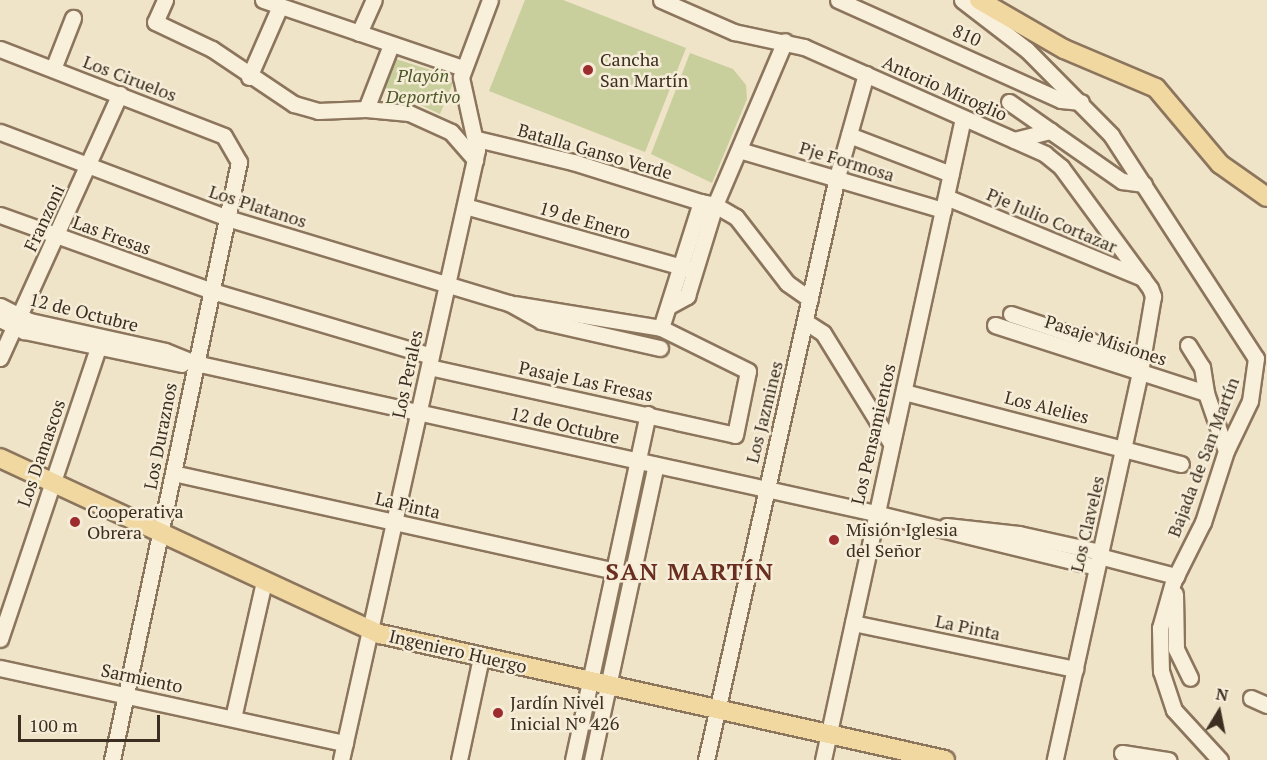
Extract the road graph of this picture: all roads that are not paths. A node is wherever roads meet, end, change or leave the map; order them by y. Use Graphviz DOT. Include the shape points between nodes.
graph roads {
  1 [pos="263,0"];
  2 [pos="374,0"];
  3 [pos="490,0"];
  4 [pos="662,0"];
  5 [pos="838,0"];
  6 [pos="962,0"];
  7 [pos="979,0"];
  8 [pos="162,1"];
  9 [pos="289,6"];
  10 [pos="73,18"];
  11 [pos="359,33"];
  12 [pos="785,41"];
  13 [pos="391,45"];
  14 [pos="0,49"];
  15 [pos="463,68"];
  16 [pos="53,69"];
  17 [pos="867,74"];
  18 [pos="249,77"];
  19 [pos="120,94"];
  20 [pos="1009,102"];
  21 [pos="1081,102"];
  22 [pos="366,109"];
  23 [pos="963,118"];
  24 [pos="1051,130"];
  25 [pos="0,132"];
  26 [pos="849,135"];
  27 [pos="477,139"];
  28 [pos="1014,140"];
  29 [pos="739,150"];
  30 [pos="238,154"];
  31 [pos="475,160"];
  32 [pos="90,165"];
  33 [pos="951,174"];
  34 [pos="837,177"];
  35 [pos="1144,184"];
  36 [pos="1267,196"];
  37 [pos="708,204"];
  38 [pos="944,204"];
  39 [pos="465,206"];
  40 [pos="0,215"];
  41 [pos="227,218"];
  42 [pos="57,236"];
  43 [pos="689,269"];
  44 [pos="1143,278"];
  45 [pos="446,284"];
  46 [pos="212,291"];
  47 [pos="1153,296"];
  48 [pos="810,299"];
  49 [pos="509,303"];
  50 [pos="0,306"];
  51 [pos="1011,314"];
  52 [pos="0,319"];
  53 [pos="16,321"];
  54 [pos="806,322"];
  55 [pos="1042,324"];
  56 [pos="661,328"];
  57 [pos="1188,345"];
  58 [pos="98,348"];
  59 [pos="660,348"];
  60 [pos="0,358"];
  61 [pos="430,361"];
  62 [pos="195,363"];
  63 [pos="1141,365"];
  64 [pos="903,392"];
  65 [pos="1206,393"];
  66 [pos="419,412"];
  67 [pos="648,414"];
  68 [pos="735,435"];
  69 [pos="891,443"];
  70 [pos="1125,447"];
  71 [pos="1226,451"];
  72 [pos="0,458"];
  73 [pos="640,461"];
  74 [pos="1181,464"];
  75 [pos="656,465"];
  76 [pos="173,473"];
  77 [pos="53,482"];
  78 [pos="766,489"];
  79 [pos="875,513"];
  80 [pos="394,522"];
  81 [pos="160,533"];
  82 [pos="1098,558"];
  83 [pos="616,572"];
  84 [pos="633,575"];
  85 [pos="1176,576"];
  86 [pos="264,581"];
  87 [pos="852,628"];
  88 [pos="370,630"];
  89 [pos="0,639"];
  90 [pos="481,657"];
  91 [pos="0,668"];
  92 [pos="1074,674"];
  93 [pos="1191,678"];
  94 [pos="600,683"];
  95 [pos="126,694"];
  96 [pos="1251,699"];
  97 [pos="1267,705"];
  98 [pos="718,708"];
  99 [pos="233,718"];
  100 [pos="829,734"];
  101 [pos="345,743"];
  102 [pos="1122,753"];
  103 [pos="112,760"];
  104 [pos="341,760"];
  105 [pos="459,760"];
  106 [pos="573,760"];
  107 [pos="592,760"];
  108 [pos="706,760"];
  109 [pos="823,760"];
  110 [pos="945,760"];
  111 [pos="1055,760"];
  112 [pos="1168,760"];
  113 [pos="1220,760"];
  1 -- 9 [label="street"];
  2 -- 11 [label="street"];
  3 -- 15 [label="street, Los Perales"];
  4 -- 12 [label="street, Antorio Miroglio" via="716,26"];
  5 -- 21 [label="street, 810" via="1060,100"];
  6 -- 21 [label="street, Bajada de San Martín" via="1028,50"];
  7 -- 36 [label="main road" via="1064,49 1156,88 1220,164"];
  8 -- 18 [label="street" via="155,22 212,50"];
  9 -- 11 [label="street"];
  9 -- 18 [label="street"];
  10 -- 16 [label="street"];
  11 -- 13 [label="street"];
  12 -- 17 [label="street, Antorio Miroglio"];
  12 -- 29 [label="street"];
  13 -- 15 [label="street"];
  13 -- 22 [label="street"];
  14 -- 16 [label="street, Los Ciruelos"];
  15 -- 27 [label="street, Los Perales" via="463,86"];
  16 -- 19 [label="street, Los Ciruelos"];
  17 -- 23 [label="street, Antorio Miroglio"];
  17 -- 26 [label="street, Los Jazmines"];
  18 -- 22 [label="street" via="305,108"];
  19 -- 30 [label="street, Los Ciruelos" via="224,136"];
  19 -- 32 [label="street, Franzoni"];
  20 -- 24 [label="street"];
  21 -- 35 [label="street, Bajada de San Martín"];
  22 -- 31 [label="street" via="409,113 435,122 451,132"];
  23 -- 28 [label="street, Antorio Miroglio"];
  23 -- 33 [label="street, Los Pensamientos"];
  24 -- 28 [label="street"];
  24 -- 35 [label="street" via="1122,181"];
  25 -- 32 [label="street, Los Platanos"];
  26 -- 33 [label="street"];
  26 -- 34 [label="street, Los Jazmines"];
  27 -- 31 [label="street, Los Perales"];
  27 -- 37 [label="street, Batalla Ganso Verde" via="573,162"];
  28 -- 44 [label="street, Antorio Miroglio" via="1045,154 1061,167"];
  29 -- 34 [label="street, Pje Formosa"];
  29 -- 37 [label="street"];
  30 -- 41 [label="street, Los Duraznos"];
  31 -- 39 [label="street, Los Perales"];
  32 -- 41 [label="street, Los Platanos"];
  32 -- 42 [label="street, Franzoni"];
  33 -- 38 [label="street, Los Pensamientos"];
  34 -- 38 [label="street, Pje Formosa"];
  34 -- 48 [label="street, Los Jazmines"];
  35 -- 71 [label="street, Bajada de San Martín" via="1256,358 1250,400"];
  37 -- 43 [label="street"];
  37 -- 48 [label="street, Batalla Ganso Verde" via="736,217 787,283"];
  38 -- 44 [label="street, Pje Julio Cortazar"];
  38 -- 64 [label="street, Los Pensamientos"];
  39 -- 43 [label="street, 19 de Enero"];
  39 -- 45 [label="street, Los Perales"];
  40 -- 42 [label="street, Las Fresas"];
  41 -- 45 [label="street, Los Platanos"];
  41 -- 46 [label="street, Los Duraznos"];
  42 -- 46 [label="street, Las Fresas"];
  42 -- 53 [label="street, Franzoni"];
  43 -- 56 [label="street"];
  44 -- 47 [label="street, Antorio Miroglio"];
  45 -- 49 [label="street, Los Platanos"];
  45 -- 61 [label="street, Los Perales"];
  46 -- 61 [label="street, Pasaje Las Fresas"];
  46 -- 62 [label="street, Los Duraznos"];
  47 -- 63 [label="street, Los Claveles"];
  48 -- 54 [label="street, Los Jazmines"];
  49 -- 56 [label="street, Los Platanos" via="549,306"];
  49 -- 59 [label="street, Los Platanos" via="541,321"];
  50 -- 53 [label="street, 12 de Octubre"];
  51 -- 55 [label="street, Pasaje Misiones"];
  52 -- 53 [label="street, 12 de Octubre"];
  53 -- 58 [label="street, 12 de Octubre"];
  53 -- 60 [label="street, Franzoni"];
  53 -- 62 [label="street, 12 de Octubre" via="165,351"];
  54 -- 69 [label="street" via="823,333"];
  54 -- 78 [label="street, Los Jazmines"];
  55 -- 63 [label="street, Pasaje Misiones"];
  55 -- 63 [label="street, Pasaje Misiones" via="999,327"];
  56 -- 68 [label="street, Los Platanos" via="748,370"];
  57 -- 65 [label="street" via="1202,367"];
  58 -- 62 [label="street, 12 de Octubre" via="172,364"];
  58 -- 77 [label="street, Los Damascos"];
  61 -- 66 [label="street, Los Perales"];
  61 -- 67 [label="street, Pasaje Las Fresas"];
  62 -- 66 [label="street, 12 de Octubre"];
  62 -- 76 [label="street, Los Duraznos"];
  63 -- 65 [label="street, Pasaje Misiones"];
  63 -- 70 [label="street, Los Claveles"];
  64 -- 69 [label="street, Los Pensamientos"];
  64 -- 70 [label="street, Los Alelies"];
  65 -- 71 [label="street"];
  66 -- 73 [label="street, 12 de Octubre"];
  66 -- 80 [label="street, Los Perales"];
  67 -- 68 [label="street, Pasaje Las Fresas"];
  67 -- 73 [label="street"];
  69 -- 79 [label="street, Los Pensamientos"];
  70 -- 74 [label="street, Los Alelies"];
  70 -- 82 [label="street, Los Claveles"];
  71 -- 85 [label="street, Bajada de San Martín" via="1206,514"];
  72 -- 77 [label="main road, Ingeniero Huergo"];
  73 -- 75 [label="street, 12 de Octubre"];
  73 -- 83 [label="street"];
  75 -- 78 [label="street, 12 de Octubre"];
  75 -- 84 [label="street"];
  76 -- 80 [label="street, La Pinta"];
  76 -- 81 [label="street, Los Duraznos"];
  77 -- 81 [label="main road, Ingeniero Huergo"];
  77 -- 89 [label="street, Los Damascos"];
  78 -- 79 [label="street, 12 de Octubre"];
  78 -- 98 [label="street, Los Jazmines"];
  79 -- 82 [label="street, 12 de Octubre" via="926,525 1019,534"];
  79 -- 87 [label="street, Los Pensamientos"];
  80 -- 83 [label="street, La Pinta"];
  80 -- 88 [label="street, Los Perales"];
  81 -- 86 [label="main road, Ingeniero Huergo"];
  81 -- 95 [label="street, Los Duraznos"];
  82 -- 85 [label="street, 12 de Octubre"];
  82 -- 92 [label="street, Los Claveles"];
  83 -- 84 [label="street, La Pinta"];
  83 -- 94 [label="street"];
  84 -- 94 [label="street"];
  85 -- 93 [label="street" via="1176,649"];
  85 -- 113 [label="street, Bajada de San Martín" via="1160,628 1163,677 1174,710"];
  86 -- 88 [label="main road, Ingeniero Huergo"];
  86 -- 99 [label="street"];
  87 -- 92 [label="street, La Pinta"];
  87 -- 100 [label="street, Los Pensamientos"];
  88 -- 90 [label="main road, Ingeniero Huergo"];
  88 -- 101 [label="street, Los Perales"];
  90 -- 94 [label="main road, Ingeniero Huergo"];
  90 -- 105 [label="street"];
  91 -- 95 [label="street, Sarmiento"];
  92 -- 111 [label="street, Los Claveles"];
  94 -- 98 [label="main road, Ingeniero Huergo"];
  94 -- 106 [label="street"];
  94 -- 107 [label="street"];
  95 -- 99 [label="street, Sarmiento"];
  95 -- 103 [label="street, Los Duraznos"];
  96 -- 97 [label="street"];
  98 -- 100 [label="main road, Ingeniero Huergo"];
  98 -- 108 [label="street, Los Jazmines"];
  99 -- 101 [label="street, Sarmiento"];
  100 -- 109 [label="street, Los Pensamientos"];
  100 -- 110 [label="main road, Ingeniero Huergo"];
  101 -- 104 [label="street, Los Perales"];
  102 -- 112 [label="street"];
}
